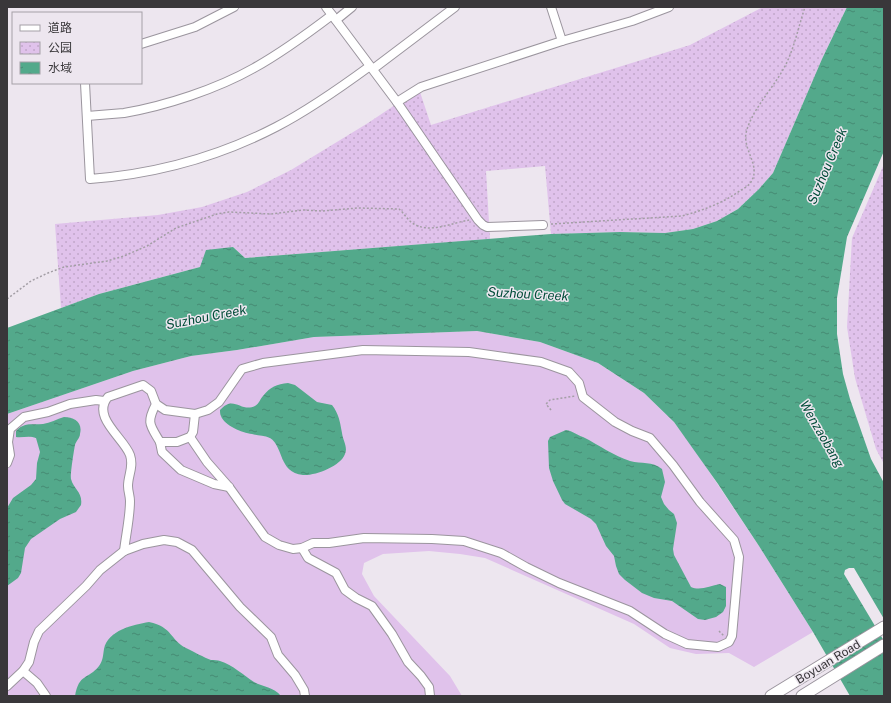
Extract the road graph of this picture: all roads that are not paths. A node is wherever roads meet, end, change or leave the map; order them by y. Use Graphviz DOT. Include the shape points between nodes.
graph roads {
  1 [pos="234,7"];
  2 [pos="326,7"];
  3 [pos="352,7"];
  4 [pos="456,7"];
  5 [pos="551,7"];
  6 [pos="669,7"];
  7 [pos="334,17"];
  8 [pos="562,41"];
  9 [pos="142,44"];
  10 [pos="372,68"];
  11 [pos="85,84"];
  12 [pos="397,102"];
  13 [pos="87,116"];
  14 [pos="543,225"];
  15 [pos="104,402"];
  16 [pos="156,404"];
  17 [pos="195,414"];
  18 [pos="190,437"];
  19 [pos="160,442"];
  20 [pos="7,463"];
  21 [pos="229,487"];
  22 [pos="302,548"];
  23 [pos="124,551"];
  24 [pos="884,627"];
  25 [pos="884,645"];
  26 [pos="23,671"];
  27 [pos="7,686"];
  28 [pos="46,696"];
  29 [pos="305,696"];
  30 [pos="430,696"];
  31 [pos="771,696"];
  32 [pos="802,696"];
  1 -- 9 [label="street" via="195,27"];
  2 -- 7 [label="street"];
  3 -- 7 [label="street"];
  4 -- 10 [label="street"];
  5 -- 8 [label="street"];
  6 -- 8 [label="street"];
  7 -- 10 [label="street"];
  7 -- 13 [label="street" via="271,59 200,92 145,109"];
  8 -- 12 [label="street" via="421,87"];
  10 -- 12 [label="street"];
  10 -- 13 [label="street" via="308,109 246,142 185,163 116,177 90,179"];
  11 -- 13 [label="street"];
  12 -- 14 [label="street" via="483,226"];
  15 -- 16 [label="street" via="108,397 143,385 151,391"];
  15 -- 20 [label="street" via="96,400 70,404 24,417 10,429 10,455"];
  15 -- 23 [label="street" via="106,421 130,454 132,466 128,485 130,502"];
  16 -- 17 [label="street" via="165,410"];
  16 -- 19 [label="street" via="151,414 150,426"];
  17 -- 18 [label="street"];
  17 -- 22 [label="street" via="208,410 219,402 242,369 263,363 363,350 469,352 541,362 569,372 579,383 583,397 615,422 650,438 700,502 734,540 740,557 734,627 729,642 718,647 687,644 630,611 559,583 501,553 464,541 432,538 364,538 314,543"];
  18 -- 19 [label="street" via="177,442"];
  18 -- 21 [label="street"];
  19 -- 21 [label="street" via="162,452 181,470 214,484"];
  21 -- 22 [label="street" via="265,537 279,545 293,549"];
  22 -- 30 [label="street" via="308,558 336,573 345,590 372,606 408,662 422,676 429,687"];
  23 -- 26 [label="street" via="100,570 39,631 29,662"];
  23 -- 29 [label="street" via="164,540 177,542 192,550 240,607 271,637 278,656 294,675"];
  24 -- 31 [label="main road, Boyuan Road"];
  25 -- 32 [label="main road, Boyuan Road"];
  26 -- 27 [label="street"];
  26 -- 28 [label="street" via="37,683"];
}
